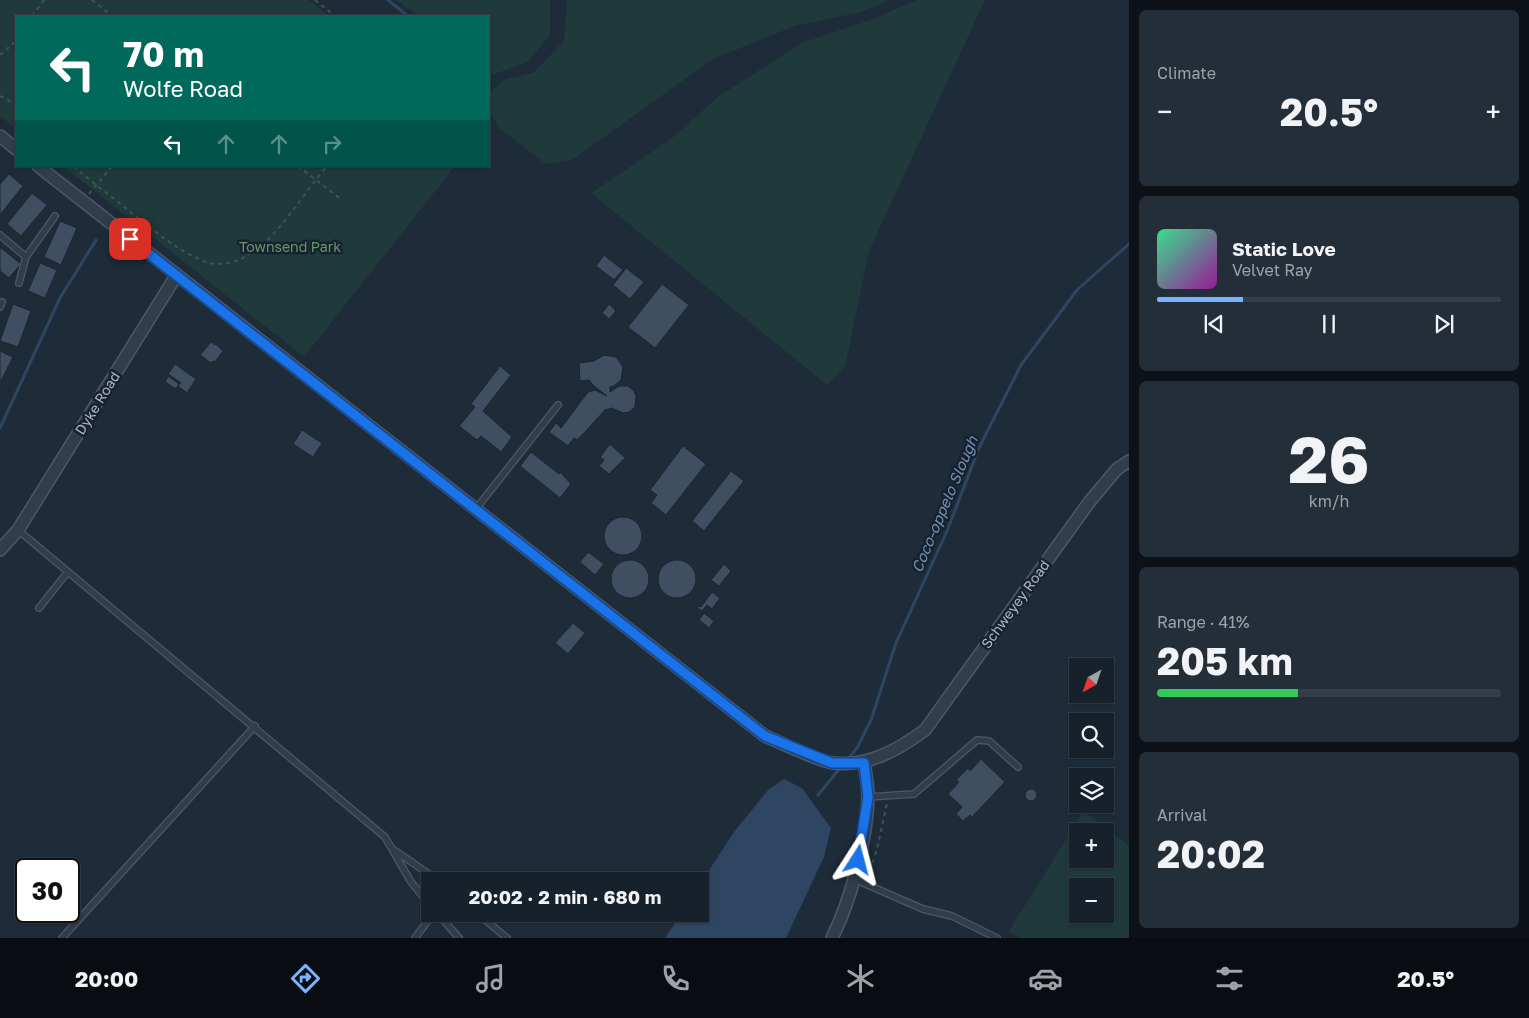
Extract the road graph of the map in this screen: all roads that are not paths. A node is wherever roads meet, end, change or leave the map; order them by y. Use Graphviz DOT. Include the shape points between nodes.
graph roads {
  1 [pos="0,136"];
  2 [pos="15,148"];
  3 [pos="39,167"];
  4 [pos="55,216"];
  5 [pos="0,235"];
  6 [pos="26,256"];
  7 [pos="176,276"];
  8 [pos="19,283"];
  9 [pos="558,405"];
  10 [pos="1129,461"];
  11 [pos="475,510"];
  12 [pos="18,530"];
  13 [pos="0,550"];
  14 [pos="67,573"];
  15 [pos="39,608"];
  16 [pos="255,726"];
  17 [pos="864,763"];
  18 [pos="1018,766"];
  19 [pos="868,797"];
  20 [pos="392,848"];
  21 [pos="426,872"];
  22 [pos="854,879"];
  23 [pos="421,894"];
  24 [pos="427,922"];
  25 [pos="445,922"];
  26 [pos="488,922"];
  27 [pos="62,938"];
  28 [pos="415,938"];
  29 [pos="459,938"];
  30 [pos="507,938"];
  31 [pos="832,938"];
  32 [pos="997,938"];
  1 -- 2 [label="street"];
  3 -- 7 [label="street"];
  4 -- 6 [label="lane"];
  5 -- 6 [label="lane"];
  6 -- 8 [label="lane"];
  7 -- 11 [label="street"];
  7 -- 12 [label="street, Dyke Road"];
  9 -- 11 [label="lane"];
  10 -- 17 [label="street, Schweyey Road" via="1090,501 925,730 902,748"];
  11 -- 17 [label="street" via="765,736 832,763"];
  12 -- 13 [label="street, Dyke Road"];
  12 -- 14 [label="lane"];
  14 -- 15 [label="lane"];
  14 -- 16 [label="lane"];
  16 -- 20 [label="lane" via="385,837"];
  16 -- 27 [label="lane"];
  17 -- 19 [label="street"];
  18 -- 19 [label="lane" via="989,741 977,740 914,794"];
  19 -- 22 [label="street"];
  20 -- 21 [label="lane"];
  20 -- 23 [label="lane"];
  22 -- 31 [label="street" via="844,914"];
  22 -- 32 [label="lane" via="923,909 952,916"];
  24 -- 28 [label="lane"];
  25 -- 29 [label="lane"];
  26 -- 30 [label="lane"];
}
